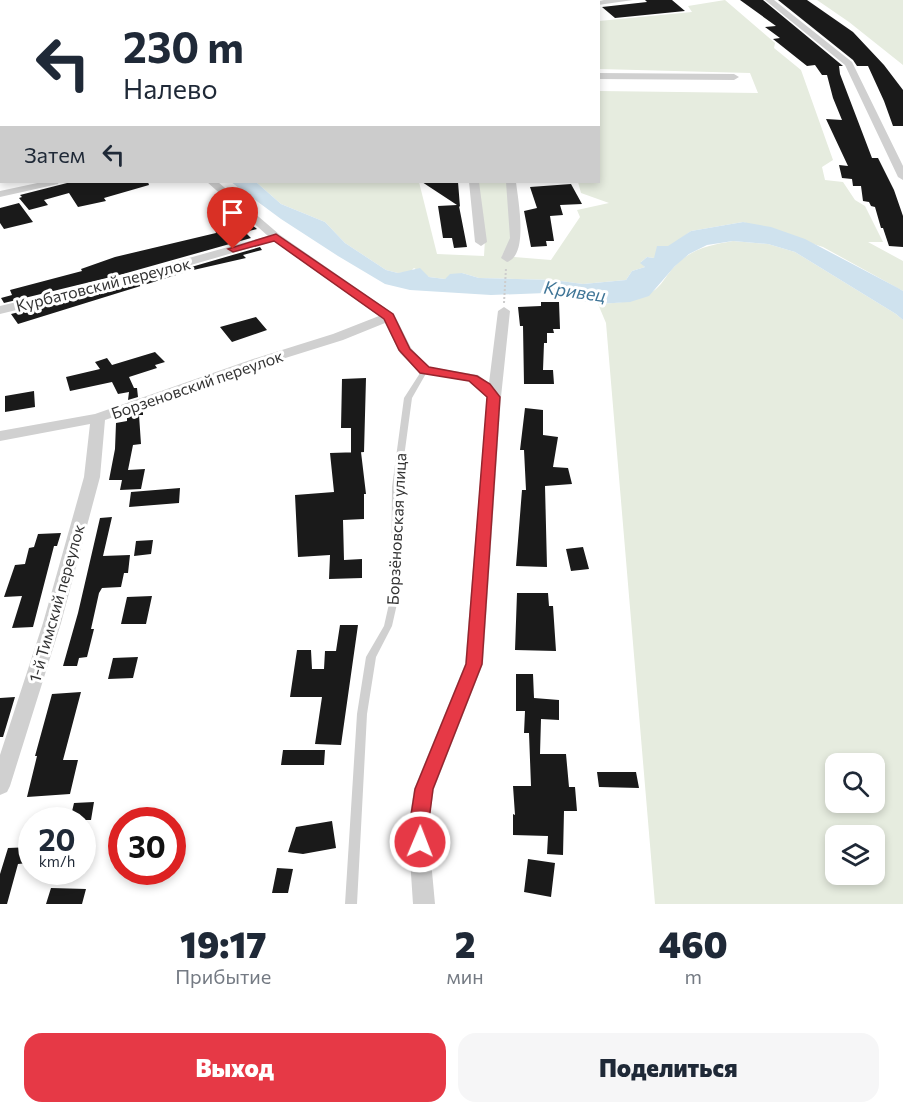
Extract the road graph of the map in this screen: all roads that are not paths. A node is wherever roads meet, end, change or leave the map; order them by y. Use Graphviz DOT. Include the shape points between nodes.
graph roads {
  1 [pos="629,0"];
  2 [pos="769,0"];
  3 [pos="600,3"];
  4 [pos="600,76"];
  5 [pos="734,77"];
  6 [pos="903,177"];
  7 [pos="50,183"];
  8 [pos="214,183"];
  9 [pos="474,183"];
  10 [pos="511,183"];
  11 [pos="0,194"];
  12 [pos="276,237"];
  13 [pos="482,242"];
  14 [pos="507,258"];
  15 [pos="0,310"];
  16 [pos="504,311"];
  17 [pos="389,317"];
  18 [pos="425,370"];
  19 [pos="494,397"];
  20 [pos="98,418"];
  21 [pos="0,436"];
  22 [pos="0,786"];
  23 [pos="351,904"];
  24 [pos="424,904"];
  1 -- 3 [label="street"];
  2 -- 6 [label="street" via="849,64"];
  4 -- 5 [label="street"];
  7 -- 11 [label="street"];
  8 -- 12 [label="street"];
  9 -- 13 [label="street"];
  10 -- 14 [label="street" via="516,238"];
  12 -- 15 [label="street, Курбатовский переулок"];
  12 -- 17 [label="street"];
  16 -- 19 [label="street"];
  17 -- 18 [label="street" via="405,350"];
  17 -- 20 [label="street, Борзеновский переулок"];
  18 -- 19 [label="street" via="473,378"];
  18 -- 23 [label="lane, Борзёновская улица" via="408,398 396,487 395,595 388,626 371,657 362,714"];
  19 -- 24 [label="street" via="474,664 424,789 418,828"];
  20 -- 21 [label="street, Борзеновский переулок"];
  20 -- 22 [label="street, 1-й Тимский переулок" via="92,477 52,623"];
}
